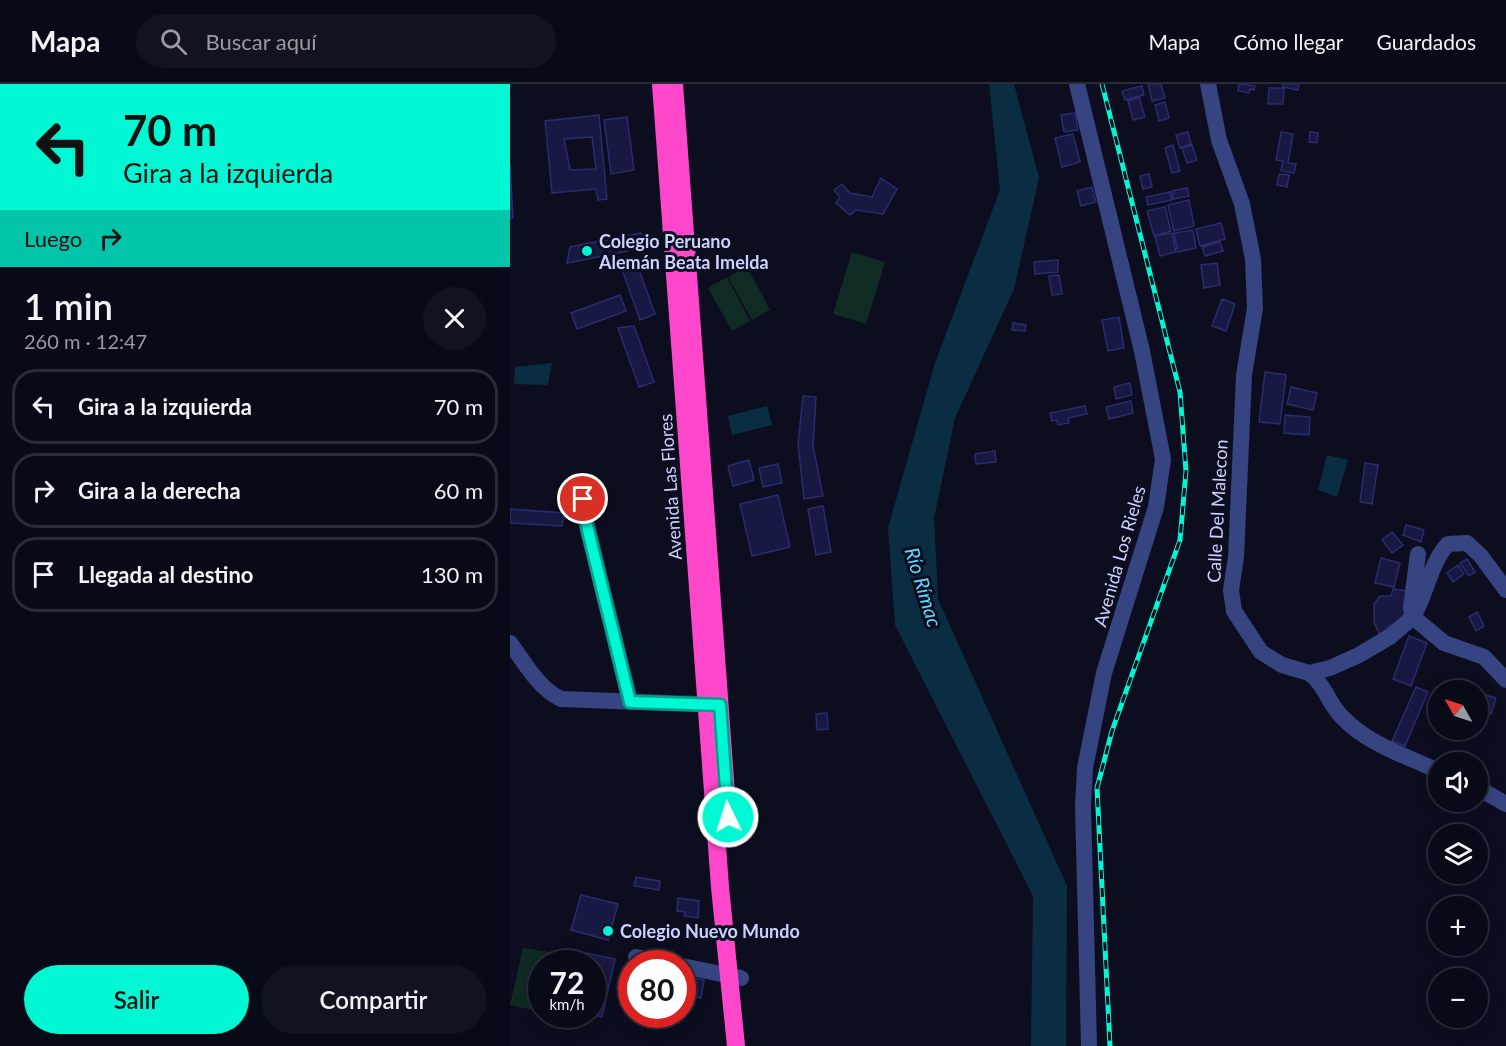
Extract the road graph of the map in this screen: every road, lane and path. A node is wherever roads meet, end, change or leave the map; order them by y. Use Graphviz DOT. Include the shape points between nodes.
graph roads {
  1 [pos="661,84"];
  2 [pos="674,84"];
  3 [pos="1077,84"];
  4 [pos="1208,84"];
  5 [pos="695,459"];
  6 [pos="583,499"];
  7 [pos="1418,554"];
  8 [pos="1506,590"];
  9 [pos="1413,617"];
  10 [pos="510,643"];
  11 [pos="1309,673"];
  12 [pos="1506,680"];
  13 [pos="630,702"];
  14 [pos="714,705"];
  15 [pos="1428,767"];
  16 [pos="1488,794"];
  17 [pos="1506,804"];
  18 [pos="696,969"];
  19 [pos="735,976"];
  20 [pos="736,1046"];
  21 [pos="747,1046"];
  22 [pos="1089,1046"];
  1 -- 5 [label="highway, Avenida Las Flores"];
  2 -- 5 [label="highway, Avenida Las Flores"];
  3 -- 22 [label="street, Avenida Los Rieles" via="1142,351 1163,459 1156,507 1104,674 1085,768"];
  4 -- 11 [label="street, Calle Del Malecon" via="1219,140 1242,204 1253,259 1255,298 1244,375 1231,590 1234,610 1261,652 1282,665"];
  5 -- 14 [label="highway, Avenida Las Flores"];
  6 -- 13 [label="street"];
  7 -- 9 [label="street"];
  8 -- 9 [label="street" via="1467,543 1448,544 1436,558 1430,584"];
  9 -- 11 [label="street" via="1359,655"];
  9 -- 12 [label="street" via="1444,642 1484,657"];
  10 -- 13 [label="street" via="550,694 561,699"];
  11 -- 15 [label="street" via="1325,687 1334,709 1360,733"];
  13 -- 14 [label="street"];
  14 -- 19 [label="highway, Avenida Las Flores"];
  16 -- 17 [label="street"];
  18 -- 19 [label="street"];
  19 -- 20 [label="highway"];
  19 -- 21 [label="highway"];
}
